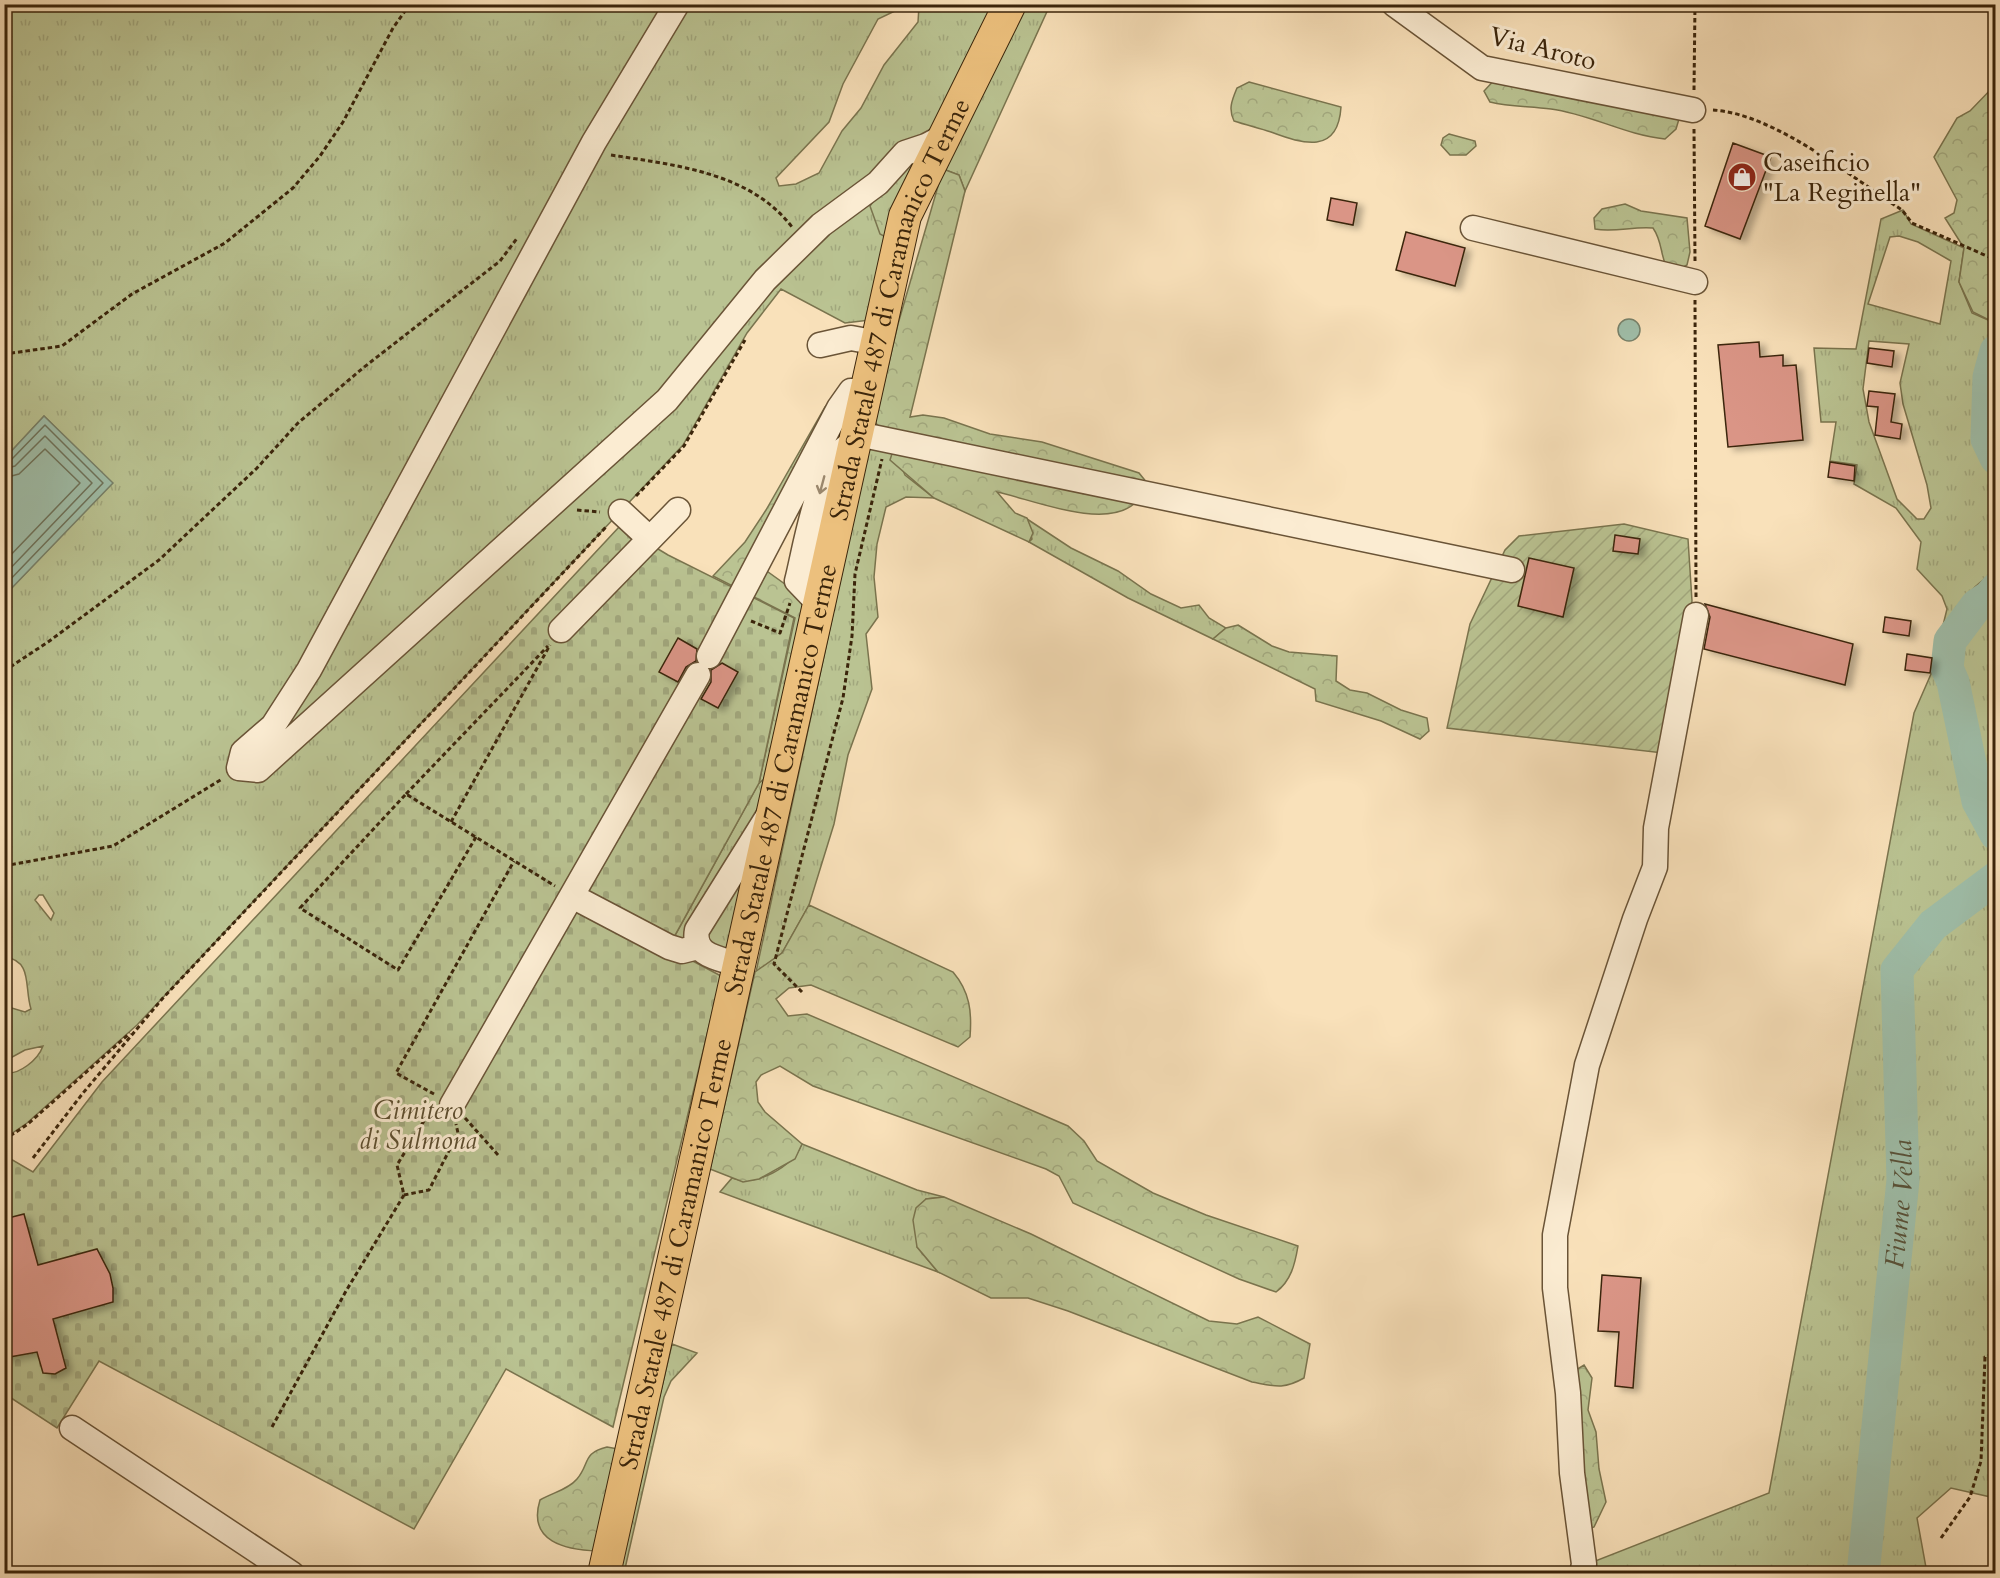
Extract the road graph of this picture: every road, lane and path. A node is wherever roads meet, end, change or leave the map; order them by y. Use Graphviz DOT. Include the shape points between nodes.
graph roads {
  1 [pos="410,4"];
  2 [pos="677,4"];
  3 [pos="1010,4"];
  4 [pos="1394,4"];
  5 [pos="1695,4"];
  6 [pos="1694,110"];
  7 [pos="943,136"];
  8 [pos="588,152"];
  9 [pos="524,228"];
  10 [pos="1473,228"];
  11 [pos="809,236"];
  12 [pos="1995,260"];
  13 [pos="1695,282"];
  14 [pos="749,334"];
  15 [pos="878,343"];
  16 [pos="820,345"];
  17 [pos="4,349"];
  18 [pos="866,393"];
  19 [pos="867,439"];
  20 [pos="545,510"];
  21 [pos="678,510"];
  22 [pos="617,516"];
  23 [pos="649,538"];
  24 [pos="1512,570"];
  25 [pos="797,581"];
  26 [pos="820,605"];
  27 [pos="732,614"];
  28 [pos="1696,615"];
  29 [pos="561,630"];
  30 [pos="4,671"];
  31 [pos="239,768"];
  32 [pos="406,794"];
  33 [pos="772,809"];
  34 [pos="451,822"];
  35 [pos="476,837"];
  36 [pos="514,861"];
  37 [pos="4,866"];
  38 [pos="572,896"];
  39 [pos="698,947"];
  40 [pos="740,965"];
  41 [pos="802,992"];
  42 [pos="138,1026"];
  43 [pos="452,1105"];
  44 [pos="4,1140"];
  45 [pos="499,1156"];
  46 [pos="33,1158"];
  47 [pos="404,1195"];
  48 [pos="1995,1353"];
  49 [pos="272,1427"];
  50 [pos="72,1428"];
  51 [pos="1941,1538"];
  52 [pos="292,1574"];
  53 [pos="604,1574"];
  54 [pos="1582,1574"];
  1 -- 17 [label="path" via="343,122 294,188 225,243 132,294 62,346 12,353"];
  2 -- 8 [label="street"];
  3 -- 7 [label="main road, Strada Statale 487 di Caramanico Terme"];
  4 -- 6 [label="street, Via Aroto" via="1482,68"];
  5 -- 6 [label="path"];
  6 -- 12 [label="path" via="1748,117 1813,150 1902,210 1912,223"];
  6 -- 13 [label="path"];
  7 -- 11 [label="street" via="905,153 878,183"];
  7 -- 15 [label="main road, Strada Statale 487 di Caramanico Terme" via="905,216"];
  8 -- 11 [label="path" via="696,168 755,195 778,209 792,227"];
  8 -- 31 [label="street" via="309,670 273,726 243,752"];
  9 -- 30 [label="path" via="500,261 298,423 257,468 159,560"];
  10 -- 13 [label="street"];
  11 -- 20 [label="street" via="765,279 667,400"];
  13 -- 28 [label="path"];
  14 -- 22 [label="path" via="684,446"];
  15 -- 16 [label="street" via="851,338"];
  15 -- 18 [label="main road, Strada Statale 487 di Caramanico Terme"];
  18 -- 19 [label="main road, Strada Statale 487 di Caramanico Terme"];
  18 -- 27 [label="street" via="851,391 839,408"];
  19 -- 24 [label="street"];
  19 -- 25 [label="street, one-way" via="848,444 825,471"];
  19 -- 26 [label="main road, Strada Statale 487 di Caramanico Terme"];
  19 -- 41 [label="path" via="852,636 843,698 774,964"];
  20 -- 22 [label="path" via="548,514 568,509"];
  20 -- 31 [label="street" via="258,770"];
  21 -- 23 [label="street"];
  22 -- 23 [label="street"];
  22 -- 42 [label="path"];
  23 -- 29 [label="street"];
  25 -- 26 [label="street"];
  25 -- 27 [label="path" via="780,633"];
  26 -- 33 [label="main road, Strada Statale 487 di Caramanico Terme"];
  27 -- 38 [label="street"];
  28 -- 54 [label="street" via="1656,828 1655,867 1587,1065 1555,1235 1555,1288 1568,1393"];
  31 -- 37 [label="path" via="113,846"];
  32 -- 34 [label="path"];
  32 -- 34 [label="path" via="552,642"];
  32 -- 35 [label="path" via="300,908 398,970"];
  33 -- 39 [label="street" via="697,930"];
  33 -- 40 [label="main road, Strada Statale 487 di Caramanico Terme"];
  34 -- 35 [label="path"];
  35 -- 36 [label="path"];
  36 -- 38 [label="path"];
  36 -- 43 [label="path" via="396,1073"];
  38 -- 39 [label="street" via="669,947 682,951"];
  38 -- 43 [label="street"];
  39 -- 40 [label="street"];
  40 -- 53 [label="main road, Strada Statale 487 di Caramanico Terme"];
  42 -- 44 [label="path" via="37,1116"];
  42 -- 46 [label="path"];
  43 -- 45 [label="path"];
  43 -- 47 [label="path" via="430,1111 397,1165"];
  43 -- 47 [label="path" via="458,1133 429,1190"];
  47 -- 49 [label="path"];
  48 -- 51 [label="path" via="1985,1357 1981,1461 1970,1497"];
  50 -- 52 [label="street"];
}
